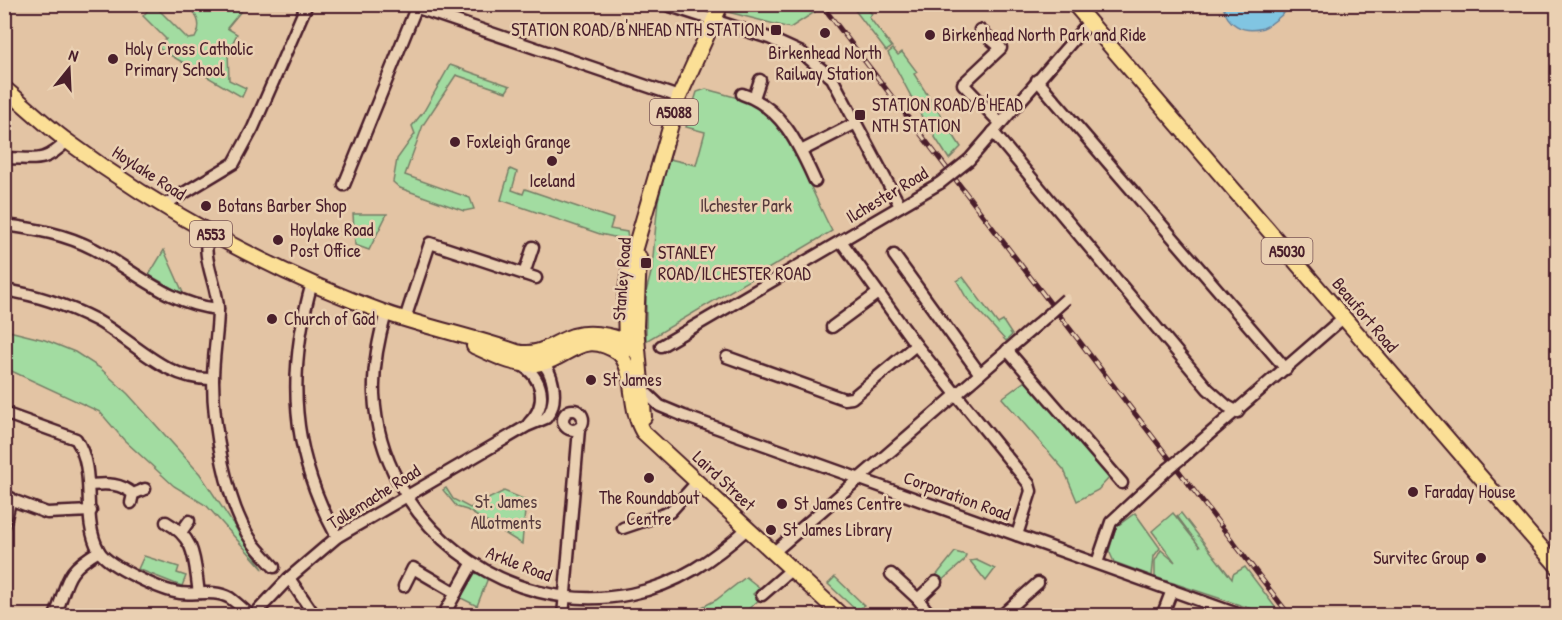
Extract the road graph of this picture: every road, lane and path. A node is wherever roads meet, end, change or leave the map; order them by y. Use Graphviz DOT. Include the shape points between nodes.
graph roads {
  1 [pos="307,4"];
  2 [pos="721,4"];
  3 [pos="1074,4"];
  4 [pos="668,5"];
  5 [pos="411,6"];
  6 [pos="713,21"];
  7 [pos="1089,22"];
  8 [pos="980,30"];
  9 [pos="760,80"];
  10 [pos="1037,80"];
  11 [pos="4,88"];
  12 [pos="742,94"];
  13 [pos="679,98"];
  14 [pos="754,98"];
  15 [pos="856,123"];
  16 [pos="997,127"];
  17 [pos="67,141"];
  18 [pos="801,151"];
  19 [pos="4,158"];
  20 [pos="815,181"];
  21 [pos="344,185"];
  22 [pos="164,205"];
  23 [pos="900,206"];
  24 [pos="4,225"];
  25 [pos="209,232"];
  26 [pos="842,241"];
  27 [pos="532,248"];
  28 [pos="889,268"];
  29 [pos="524,274"];
  30 [pos="536,278"];
  31 [pos="312,283"];
  32 [pos="4,290"];
  33 [pos="878,293"];
  34 [pos="1066,299"];
  35 [pos="218,309"];
  36 [pos="386,313"];
  37 [pos="1344,317"];
  38 [pos="405,319"];
  39 [pos="630,325"];
  40 [pos="832,327"];
  41 [pos="610,342"];
  42 [pos="625,342"];
  43 [pos="916,345"];
  44 [pos="661,346"];
  45 [pos="1007,350"];
  46 [pos="564,353"];
  47 [pos="637,353"];
  48 [pos="727,357"];
  49 [pos="521,358"];
  50 [pos="540,363"];
  51 [pos="627,367"];
  52 [pos="1286,369"];
  53 [pos="980,374"];
  54 [pos="551,377"];
  55 [pos="213,379"];
  56 [pos="640,386"];
  57 [pos="955,395"];
  58 [pos="660,406"];
  59 [pos="1238,412"];
  60 [pos="4,413"];
  61 [pos="644,419"];
  62 [pos="527,426"];
  63 [pos="579,429"];
  64 [pos="661,447"];
  65 [pos="858,478"];
  66 [pos="698,481"];
  67 [pos="1122,483"];
  68 [pos="89,486"];
  69 [pos="145,489"];
  70 [pos="406,495"];
  71 [pos="8,498"];
  72 [pos="91,511"];
  73 [pos="189,521"];
  74 [pos="166,522"];
  75 [pos="4,526"];
  76 [pos="623,528"];
  77 [pos="748,528"];
  78 [pos="182,531"];
  79 [pos="1017,535"];
  80 [pos="337,537"];
  81 [pos="99,551"];
  82 [pos="774,552"];
  83 [pos="1097,563"];
  84 [pos="472,564"];
  85 [pos="274,567"];
  86 [pos="1557,567"];
  87 [pos="792,569"];
  88 [pos="891,574"];
  89 [pos="288,578"];
  90 [pos="936,582"];
  91 [pos="1038,583"];
  92 [pos="404,586"];
  93 [pos="1172,590"];
  94 [pos="199,593"];
  95 [pos="456,593"];
  96 [pos="762,595"];
  97 [pos="564,597"];
  98 [pos="918,599"];
  99 [pos="61,610"];
  100 [pos="252,615"];
  101 [pos="315,615"];
  102 [pos="443,615"];
  103 [pos="563,615"];
  104 [pos="842,615"];
  105 [pos="931,615"];
  106 [pos="1001,615"];
  107 [pos="1162,615"];
  108 [pos="1243,615"];
  1 -- 22 [label="street" via="234,163"];
  2 -- 6 [label="main road, A5088"];
  3 -- 7 [label="main road, Beaufort Road / A5030"];
  4 -- 6 [label="street"];
  5 -- 13 [label="street"];
  5 -- 21 [label="street"];
  6 -- 13 [label="main road, Stanley Road / A5088"];
  6 -- 15 [label="street" via="770,38 802,53 832,78"];
  7 -- 10 [label="street, Ilchester Road"];
  7 -- 37 [label="main road, Beaufort Road / A5030"];
  8 -- 16 [label="street" via="1001,48 963,84"];
  9 -- 14 [label="street"];
  10 -- 16 [label="street, Ilchester Road"];
  10 -- 52 [label="street"];
  11 -- 17 [label="main road, Hoylake Road / A553"];
  12 -- 14 [label="street"];
  13 -- 39 [label="main road, Stanley Road / A5088" via="628,274"];
  14 -- 18 [label="street" via="774,111"];
  15 -- 18 [label="street"];
  15 -- 23 [label="street"];
  16 -- 23 [label="street, Ilchester Road, bridge" via="969,160 940,183"];
  16 -- 59 [label="street" via="1208,389"];
  17 -- 19 [label="street" via="51,156"];
  17 -- 22 [label="main road, Hoylake Road / A553"];
  18 -- 20 [label="street"];
  22 -- 25 [label="main road, Hoylake Road / A553"];
  23 -- 26 [label="street, Ilchester Road"];
  24 -- 35 [label="street" via="69,238 111,258 189,305"];
  25 -- 31 [label="main road, Hoylake Road / A553"];
  25 -- 35 [label="street" via="205,250"];
  26 -- 33 [label="street"];
  26 -- 44 [label="street, Ilchester Road"];
  27 -- 29 [label="street"];
  28 -- 53 [label="street" via="896,258"];
  29 -- 30 [label="street"];
  29 -- 38 [label="street" via="425,241"];
  31 -- 36 [label="main road, Hoylake Road / A553"];
  31 -- 80 [label="street" via="297,352 297,417 313,484"];
  32 -- 55 [label="street" via="45,298 76,310 164,367 186,378"];
  33 -- 40 [label="street"];
  33 -- 43 [label="street"];
  34 -- 45 [label="street, bridge"];
  35 -- 55 [label="street"];
  36 -- 38 [label="main road, Hoylake Road / A553"];
  36 -- 70 [label="street, Arkle Road" via="375,362 376,411 384,450"];
  37 -- 52 [label="street"];
  37 -- 86 [label="main road, Beaufort Road / A5030"];
  38 -- 49 [label="main road, Hoylake Road / A553"];
  39 -- 41 [label="main road, Stanley Road"];
  39 -- 42 [label="main road, Stanley Road / A5088"];
  39 -- 47 [label="main road, Stanley Road / A5088"];
  41 -- 42 [label="main road, A553"];
  41 -- 46 [label="main road, A553" via="582,344"];
  41 -- 50 [label="main road, A553" via="574,336"];
  41 -- 51 [label="main road"];
  42 -- 47 [label="main road, A553"];
  42 -- 51 [label="main road, Stanley Road / A5088"];
  43 -- 48 [label="street" via="852,398 844,399"];
  43 -- 57 [label="street"];
  45 -- 53 [label="street"];
  45 -- 67 [label="street"];
  46 -- 50 [label="main road, A553"];
  46 -- 54 [label="street" via="554,364"];
  47 -- 56 [label="main road, Stanley Road"];
  49 -- 50 [label="main road, A553"];
  49 -- 50 [label="street, Tollemache Road"];
  50 -- 54 [label="street, Tollemache Road"];
  50 -- 62 [label="street" via="541,404"];
  51 -- 64 [label="main road, Stanley Road" via="637,423"];
  52 -- 59 [label="street"];
  53 -- 57 [label="street"];
  54 -- 62 [label="street, Tollemache Road" via="552,409 542,421"];
  55 -- 85 [label="street" via="217,432 230,489 252,542"];
  56 -- 58 [label="street, Corporation Road"];
  56 -- 61 [label="main road, Stanley Road"];
  57 -- 65 [label="street"];
  57 -- 79 [label="street" via="1029,484 1031,491"];
  58 -- 61 [label="street" via="648,408"];
  58 -- 65 [label="street, Corporation Road"];
  59 -- 83 [label="street, bridge" via="1111,522"];
  60 -- 68 [label="street" via="76,439 86,460"];
  61 -- 64 [label="main road"];
  62 -- 70 [label="street, Tollemache Road"];
  63 -- 97 [label="street"];
  64 -- 66 [label="main road, Laird Street"];
  65 -- 79 [label="street, Corporation Road"];
  65 -- 82 [label="street"];
  66 -- 76 [label="street" via="670,512"];
  66 -- 77 [label="main road, Laird Street"];
  68 -- 69 [label="street" via="113,484 132,499"];
  68 -- 72 [label="street"];
  70 -- 80 [label="street, Tollemache Road"];
  70 -- 84 [label="street, Arkle Road" via="436,534"];
  71 -- 72 [label="street" via="47,513"];
  71 -- 75 [label="street"];
  72 -- 81 [label="street"];
  73 -- 78 [label="street"];
  74 -- 78 [label="street"];
  77 -- 82 [label="main road, Laird Street"];
  77 -- 97 [label="street, Arkle Road" via="716,557 664,584 614,597"];
  78 -- 94 [label="street" via="192,549"];
  79 -- 83 [label="street, Corporation Road"];
  80 -- 89 [label="street, Tollemache Road"];
  81 -- 94 [label="street" via="142,579 177,593"];
  81 -- 99 [label="street" via="73,570 63,587"];
  82 -- 87 [label="main road, Laird Street"];
  83 -- 93 [label="street, Corporation Road"];
  84 -- 95 [label="street"];
  84 -- 97 [label="street, Arkle Road" via="506,581"];
  87 -- 96 [label="street"];
  87 -- 104 [label="main road, Laird Street"];
  88 -- 98 [label="street"];
  89 -- 100 [label="street, Tollemache Road"];
  89 -- 101 [label="street"];
  90 -- 98 [label="street"];
  91 -- 106 [label="street"];
  92 -- 95 [label="street" via="413,568"];
  93 -- 107 [label="street"];
  93 -- 108 [label="street, Corporation Road"];
  94 -- 100 [label="street" via="229,598"];
  95 -- 102 [label="street"];
  97 -- 103 [label="street"];
  98 -- 105 [label="street"];
}
